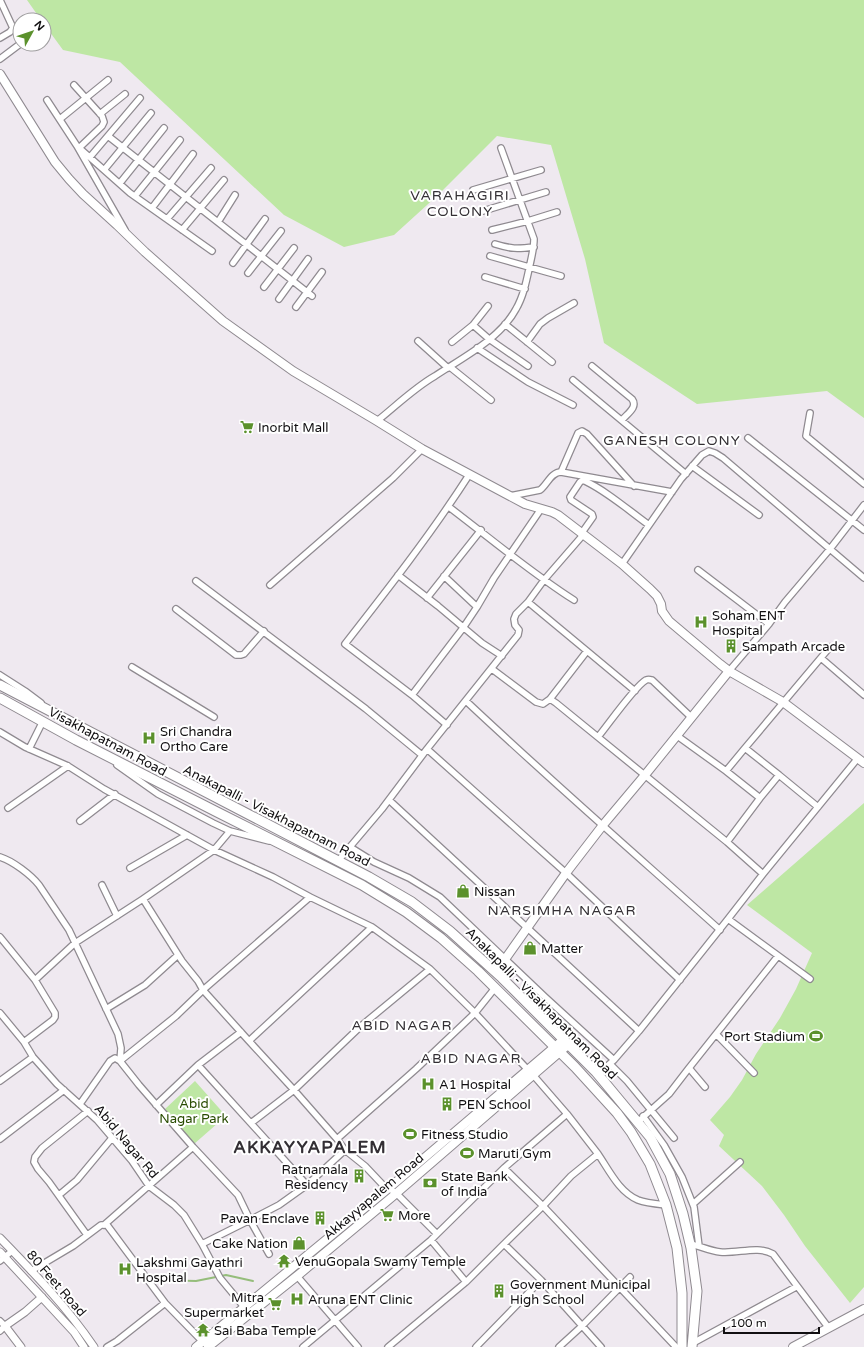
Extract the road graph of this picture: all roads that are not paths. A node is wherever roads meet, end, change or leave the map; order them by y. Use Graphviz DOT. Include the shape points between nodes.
graph roads {
  1 [pos="0,0"];
  2 [pos="0,38"];
  3 [pos="12,49"];
  4 [pos="1,56"];
  5 [pos="0,74"];
  6 [pos="108,80"];
  7 [pos="74,85"];
  8 [pos="125,94"];
  9 [pos="140,98"];
  10 [pos="86,99"];
  11 [pos="47,100"];
  12 [pos="151,113"];
  13 [pos="100,114"];
  14 [pos="60,119"];
  15 [pos="164,128"];
  16 [pos="108,136"];
  17 [pos="180,140"];
  18 [pos="78,147"];
  19 [pos="123,148"];
  20 [pos="500,148"];
  21 [pos="193,154"];
  22 [pos="90,157"];
  23 [pos="139,160"];
  24 [pos="211,168"];
  25 [pos="104,170"];
  26 [pos="541,170"];
  27 [pos="155,173"];
  28 [pos="512,179"];
  29 [pos="224,180"];
  30 [pos="120,183"];
  31 [pos="170,185"];
  32 [pos="473,190"];
  33 [pos="546,192"];
  34 [pos="235,195"];
  35 [pos="135,196"];
  36 [pos="186,197"];
  37 [pos="520,200"];
  38 [pos="152,208"];
  39 [pos="201,209"];
  40 [pos="483,211"];
  41 [pos="557,212"];
  42 [pos="167,219"];
  43 [pos="265,220"];
  44 [pos="528,221"];
  45 [pos="218,222"];
  46 [pos="182,230"];
  47 [pos="492,230"];
  48 [pos="281,231"];
  49 [pos="129,236"];
  50 [pos="495,244"];
  51 [pos="247,245"];
  52 [pos="534,247"];
  53 [pos="294,248"];
  54 [pos="212,251"];
  55 [pos="262,256"];
  56 [pos="490,256"];
  57 [pos="308,259"];
  58 [pos="233,263"];
  59 [pos="530,267"];
  60 [pos="278,269"];
  61 [pos="322,272"];
  62 [pos="248,274"];
  63 [pos="561,276"];
  64 [pos="485,277"];
  65 [pos="293,281"];
  66 [pos="264,287"];
  67 [pos="525,289"];
  68 [pos="309,294"];
  69 [pos="279,299"];
  70 [pos="574,303"];
  71 [pos="488,306"];
  72 [pos="296,307"];
  73 [pos="505,324"];
  74 [pos="473,325"];
  75 [pos="489,339"];
  76 [pos="418,341"];
  77 [pos="452,342"];
  78 [pos="527,342"];
  79 [pos="477,348"];
  80 [pos="552,362"];
  81 [pos="528,366"];
  82 [pos="592,366"];
  83 [pos="449,368"];
  84 [pos="573,380"];
  85 [pos="491,400"];
  86 [pos="573,404"];
  87 [pos="810,412"];
  88 [pos="622,420"];
  89 [pos="377,421"];
  90 [pos="748,438"];
  91 [pos="422,449"];
  92 [pos="692,466"];
  93 [pos="561,472"];
  94 [pos="686,474"];
  95 [pos="469,475"];
  96 [pos="864,484"];
  97 [pos="634,486"];
  98 [pos="672,492"];
  99 [pos="509,496"];
  100 [pos="864,505"];
  101 [pos="449,507"];
  102 [pos="542,509"];
  103 [pos="759,515"];
  104 [pos="852,520"];
  105 [pos="649,525"];
  106 [pos="481,530"];
  107 [pos="864,530"];
  108 [pos="582,534"];
  109 [pos="830,549"];
  110 [pos="509,554"];
  111 [pos="622,564"];
  112 [pos="698,570"];
  113 [pos="398,575"];
  114 [pos="444,576"];
  115 [pos="864,578"];
  116 [pos="544,580"];
  117 [pos="196,582"];
  118 [pos="270,585"];
  119 [pos="427,598"];
  120 [pos="574,600"];
  121 [pos="528,602"];
  122 [pos="477,607"];
  123 [pos="176,609"];
  124 [pos="768,624"];
  125 [pos="463,628"];
  126 [pos="264,631"];
  127 [pos="830,647"];
  128 [pos="587,651"];
  129 [pos="502,656"];
  130 [pos="821,658"];
  131 [pos="132,667"];
  132 [pos="492,668"];
  133 [pos="729,671"];
  134 [pos="0,675"];
  135 [pos="0,685"];
  136 [pos="635,691"];
  137 [pos="412,695"];
  138 [pos="864,695"];
  139 [pos="0,698"];
  140 [pos="550,699"];
  141 [pos="466,701"];
  142 [pos="783,702"];
  143 [pos="56,715"];
  144 [pos="214,716"];
  145 [pos="691,717"];
  146 [pos="43,721"];
  147 [pos="447,725"];
  148 [pos="0,732"];
  149 [pos="676,735"];
  150 [pos="598,737"];
  151 [pos="745,748"];
  152 [pos="29,749"];
  153 [pos="427,749"];
  154 [pos="99,751"];
  155 [pos="422,755"];
  156 [pos="861,760"];
  157 [pos="68,766"];
  158 [pos="726,771"];
  159 [pos="645,775"];
  160 [pos="780,775"];
  161 [pos="115,794"];
  162 [pos="760,798"];
  163 [pos="389,800"];
  164 [pos="818,807"];
  165 [pos="8,808"];
  166 [pos="80,820"];
  167 [pos="603,825"];
  168 [pos="230,831"];
  169 [pos="187,835"];
  170 [pos="727,842"];
  171 [pos="281,845"];
  172 [pos="350,847"];
  173 [pos="214,850"];
  174 [pos="0,857"];
  175 [pos="338,861"];
  176 [pos="130,868"];
  177 [pos="566,873"];
  178 [pos="763,874"];
  179 [pos="102,885"];
  180 [pos="310,897"];
  181 [pos="143,899"];
  182 [pos="117,916"];
  183 [pos="728,919"];
  184 [pos="372,927"];
  185 [pos="527,928"];
  186 [pos="720,930"];
  187 [pos="0,937"];
  188 [pos="75,943"];
  189 [pos="178,955"];
  190 [pos="778,956"];
  191 [pos="505,959"];
  192 [pos="430,969"];
  193 [pos="496,972"];
  194 [pos="810,979"];
  195 [pos="35,980"];
  196 [pos="680,980"];
  197 [pos="495,988"];
  198 [pos="203,990"];
  199 [pos="106,1009"];
  200 [pos="0,1013"];
  201 [pos="475,1013"];
  202 [pos="2,1021"];
  203 [pos="639,1031"];
  204 [pos="241,1032"];
  205 [pos="716,1034"];
  206 [pos="249,1041"];
  207 [pos="24,1042"];
  208 [pos="566,1042"];
  209 [pos="558,1050"];
  210 [pos="33,1057"];
  211 [pos="120,1061"];
  212 [pos="612,1062"];
  213 [pos="198,1065"];
  214 [pos="688,1068"];
  215 [pos="531,1073"];
  216 [pos="754,1073"];
  217 [pos="598,1074"];
  218 [pos="0,1081"];
  219 [pos="705,1087"];
  220 [pos="64,1090"];
  221 [pos="294,1090"];
  222 [pos="80,1104"];
  223 [pos="156,1105"];
  224 [pos="651,1110"];
  225 [pos="88,1111"];
  226 [pos="567,1114"];
  227 [pos="640,1119"];
  228 [pos="251,1123"];
  229 [pos="112,1138"];
  230 [pos="674,1138"];
  231 [pos="0,1139"];
  232 [pos="337,1139"];
  233 [pos="193,1147"];
  234 [pos="345,1150"];
  235 [pos="598,1154"];
  236 [pos="740,1162"];
  237 [pos="504,1168"];
  238 [pos="308,1185"];
  239 [pos="149,1186"];
  240 [pos="393,1190"];
  241 [pos="59,1195"];
  242 [pos="693,1204"];
  243 [pos="666,1205"];
  244 [pos="543,1206"];
  245 [pos="250,1220"];
  246 [pos="104,1225"];
  247 [pos="436,1234"];
  248 [pos="87,1235"];
  249 [pos="0,1238"];
  250 [pos="431,1240"];
  251 [pos="202,1244"];
  252 [pos="504,1244"];
  253 [pos="695,1245"];
  254 [pos="12,1251"];
  255 [pos="269,1254"];
  256 [pos="2,1257"];
  257 [pos="31,1271"];
  258 [pos="297,1276"];
  259 [pos="630,1277"];
  260 [pos="541,1280"];
  261 [pos="466,1282"];
  262 [pos="796,1287"];
  263 [pos="619,1288"];
  264 [pos="42,1298"];
  265 [pos="166,1303"];
  266 [pos="244,1307"];
  267 [pos="864,1309"];
  268 [pos="335,1321"];
  269 [pos="2,1326"];
  270 [pos="582,1326"];
  271 [pos="828,1327"];
  272 [pos="692,1345"];
  273 [pos="204,1346"];
  274 [pos="21,1347"];
  275 [pos="84,1347"];
  276 [pos="94,1347"];
  277 [pos="106,1347"];
  278 [pos="303,1347"];
  279 [pos="358,1347"];
  280 [pos="388,1347"];
  281 [pos="476,1347"];
  282 [pos="559,1347"];
  283 [pos="601,1347"];
  284 [pos="676,1347"];
  285 [pos="682,1347"];
  286 [pos="793,1347"];
  1 -- 2 [label="street" via="13,28"];
  3 -- 4 [label="street"];
  5 -- 49 [label="main road" via="55,162 83,194"];
  6 -- 10 [label="street"];
  7 -- 10 [label="street"];
  8 -- 13 [label="street"];
  9 -- 16 [label="street"];
  10 -- 13 [label="street"];
  10 -- 14 [label="street"];
  11 -- 14 [label="street"];
  12 -- 19 [label="street"];
  13 -- 18 [label="street" via="104,124"];
  14 -- 18 [label="street"];
  15 -- 23 [label="street"];
  16 -- 19 [label="street"];
  16 -- 22 [label="street"];
  17 -- 27 [label="street"];
  18 -- 22 [label="street"];
  18 -- 49 [label="street"];
  19 -- 23 [label="street"];
  19 -- 25 [label="street"];
  20 -- 28 [label="street"];
  21 -- 31 [label="street"];
  22 -- 25 [label="street"];
  23 -- 27 [label="street"];
  23 -- 30 [label="street"];
  24 -- 36 [label="street"];
  25 -- 30 [label="street"];
  26 -- 28 [label="street"];
  27 -- 31 [label="street"];
  27 -- 35 [label="street"];
  28 -- 32 [label="street"];
  28 -- 37 [label="street"];
  29 -- 39 [label="street"];
  30 -- 35 [label="street"];
  31 -- 36 [label="street"];
  31 -- 38 [label="street"];
  33 -- 37 [label="street"];
  34 -- 45 [label="street"];
  35 -- 38 [label="street"];
  36 -- 39 [label="street"];
  36 -- 42 [label="street"];
  37 -- 40 [label="street"];
  37 -- 44 [label="street"];
  38 -- 42 [label="street"];
  39 -- 45 [label="street"];
  39 -- 46 [label="street"];
  41 -- 44 [label="street"];
  42 -- 46 [label="street"];
  43 -- 51 [label="street"];
  44 -- 47 [label="street"];
  44 -- 52 [label="street"];
  45 -- 51 [label="street"];
  46 -- 54 [label="street"];
  48 -- 55 [label="street"];
  49 -- 89 [label="main road" via="223,321 293,371"];
  50 -- 52 [label="street" via="514,249"];
  51 -- 55 [label="street"];
  51 -- 58 [label="street"];
  52 -- 59 [label="street"];
  53 -- 60 [label="street"];
  55 -- 60 [label="street"];
  55 -- 62 [label="street"];
  56 -- 59 [label="street"];
  57 -- 65 [label="street"];
  59 -- 63 [label="street"];
  59 -- 67 [label="street"];
  60 -- 65 [label="street"];
  60 -- 66 [label="street"];
  61 -- 68 [label="street"];
  64 -- 67 [label="street"];
  65 -- 68 [label="street"];
  65 -- 69 [label="street"];
  67 -- 73 [label="street" via="516,309"];
  68 -- 72 [label="street"];
  70 -- 78 [label="street" via="540,324"];
  71 -- 74 [label="street"];
  73 -- 75 [label="street"];
  73 -- 78 [label="street"];
  74 -- 75 [label="street"];
  74 -- 77 [label="street"];
  75 -- 79 [label="street"];
  75 -- 81 [label="street"];
  76 -- 83 [label="street"];
  78 -- 80 [label="street"];
  79 -- 83 [label="street"];
  79 -- 86 [label="street" via="528,382"];
  82 -- 88 [label="street" via="632,398 634,406"];
  83 -- 85 [label="street"];
  83 -- 89 [label="street" via="421,386"];
  84 -- 88 [label="street"];
  87 -- 96 [label="street" via="806,436"];
  88 -- 94 [label="street"];
  89 -- 91 [label="main road"];
  90 -- 104 [label="street"];
  91 -- 95 [label="main road"];
  91 -- 118 [label="street" via="393,478"];
  92 -- 94 [label="street"];
  92 -- 103 [label="street"];
  92 -- 109 [label="street" via="702,455 709,451 715,452"];
  93 -- 97 [label="street"];
  93 -- 97 [label="street" via="578,433 582,431 588,434"];
  93 -- 99 [label="street" via="554,474 540,490"];
  94 -- 98 [label="street"];
  95 -- 99 [label="main road"];
  95 -- 101 [label="street"];
  97 -- 98 [label="street"];
  98 -- 105 [label="street"];
  99 -- 102 [label="main road"];
  100 -- 104 [label="street"];
  101 -- 106 [label="street"];
  101 -- 113 [label="street"];
  102 -- 108 [label="main road" via="558,515"];
  102 -- 110 [label="street"];
  104 -- 107 [label="street"];
  104 -- 109 [label="street"];
  105 -- 108 [label="street" via="583,480 570,498 592,514 593,517"];
  105 -- 111 [label="street"];
  106 -- 110 [label="street"];
  106 -- 114 [label="street"];
  108 -- 111 [label="main road"];
  108 -- 116 [label="street"];
  109 -- 115 [label="street"];
  109 -- 124 [label="street"];
  110 -- 116 [label="street"];
  110 -- 122 [label="street"];
  111 -- 133 [label="main road" via="657,596 669,621"];
  112 -- 124 [label="street"];
  113 -- 119 [label="street"];
  113 -- 137 [label="street" via="345,644"];
  114 -- 119 [label="street"];
  114 -- 122 [label="street"];
  116 -- 120 [label="street"];
  116 -- 121 [label="street"];
  117 -- 126 [label="street"];
  119 -- 125 [label="street"];
  121 -- 128 [label="street"];
  121 -- 129 [label="street" via="516,614 514,619 518,635"];
  122 -- 125 [label="street"];
  123 -- 126 [label="street" via="236,655 244,654"];
  124 -- 133 [label="street"];
  125 -- 129 [label="street"];
  125 -- 137 [label="street"];
  126 -- 155 [label="street"];
  127 -- 130 [label="street"];
  128 -- 136 [label="street"];
  128 -- 140 [label="street"];
  129 -- 132 [label="street"];
  130 -- 138 [label="street"];
  130 -- 142 [label="street"];
  131 -- 144 [label="street"];
  132 -- 140 [label="street" via="536,702 543,704"];
  132 -- 141 [label="street"];
  133 -- 142 [label="main road"];
  133 -- 145 [label="main road"];
  134 -- 143 [label="street" via="25,690"];
  135 -- 143 [label="main road, Anakapalli - Visakhapatnam Road"];
  136 -- 145 [label="street" via="646,680 652,680"];
  136 -- 150 [label="street"];
  137 -- 147 [label="street"];
  139 -- 146 [label="main road, Visakhapatnam Road"];
  140 -- 150 [label="street"];
  141 -- 147 [label="street"];
  141 -- 167 [label="street"];
  142 -- 151 [label="street"];
  142 -- 156 [label="main road"];
  143 -- 175 [label="main road, Anakapalli - Visakhapatnam Road"];
  145 -- 149 [label="main road"];
  146 -- 152 [label="street"];
  146 -- 154 [label="main road, Visakhapatnam Road"];
  147 -- 153 [label="street"];
  148 -- 152 [label="street"];
  149 -- 158 [label="street"];
  149 -- 159 [label="main road"];
  150 -- 159 [label="street"];
  151 -- 158 [label="street"];
  151 -- 160 [label="street"];
  152 -- 157 [label="street"];
  153 -- 155 [label="street"];
  153 -- 177 [label="street"];
  154 -- 168 [label="street" via="158,794"];
  154 -- 171 [label="main road, Visakhapatnam Road"];
  155 -- 163 [label="street"];
  156 -- 164 [label="street"];
  157 -- 161 [label="street"];
  157 -- 165 [label="street"];
  158 -- 162 [label="street"];
  159 -- 167 [label="main road"];
  159 -- 170 [label="street"];
  160 -- 162 [label="street"];
  160 -- 164 [label="street"];
  161 -- 166 [label="street"];
  161 -- 169 [label="street"];
  162 -- 170 [label="street"];
  163 -- 172 [label="street"];
  163 -- 185 [label="street"];
  164 -- 178 [label="street"];
  167 -- 177 [label="main road"];
  167 -- 186 [label="street"];
  168 -- 171 [label="street"];
  168 -- 173 [label="street"];
  169 -- 173 [label="street"];
  169 -- 176 [label="street"];
  170 -- 178 [label="street"];
  171 -- 197 [label="main road, Visakhapatnam Road" via="362,885 406,912 441,938"];
  172 -- 175 [label="street"];
  172 -- 191 [label="street" via="374,862 409,878 440,898"];
  173 -- 180 [label="street"];
  173 -- 181 [label="street"];
  174 -- 188 [label="street" via="34,878"];
  175 -- 193 [label="main road, Anakapalli - Visakhapatnam Road" via="412,902 450,931"];
  177 -- 185 [label="main road"];
  177 -- 196 [label="street"];
  178 -- 183 [label="street"];
  179 -- 182 [label="street"];
  180 -- 184 [label="street"];
  180 -- 198 [label="street"];
  181 -- 182 [label="street"];
  181 -- 189 [label="street"];
  182 -- 188 [label="street"];
  183 -- 186 [label="street"];
  183 -- 190 [label="street"];
  184 -- 192 [label="street"];
  184 -- 206 [label="street"];
  185 -- 191 [label="main road"];
  185 -- 203 [label="street"];
  186 -- 196 [label="street"];
  187 -- 195 [label="street"];
  188 -- 195 [label="street"];
  188 -- 199 [label="street"];
  189 -- 198 [label="street"];
  189 -- 199 [label="street" via="145,985"];
  190 -- 194 [label="street"];
  190 -- 205 [label="street"];
  191 -- 193 [label="main road"];
  191 -- 212 [label="street"];
  192 -- 201 [label="street"];
  192 -- 221 [label="street" via="361,1026"];
  193 -- 208 [label="main road, Anakapalli - Visakhapatnam Road"];
  195 -- 207 [label="street" via="54,1009 55,1017"];
  196 -- 203 [label="street"];
  197 -- 201 [label="street"];
  197 -- 209 [label="main road, Visakhapatnam Road"];
  198 -- 204 [label="street"];
  198 -- 211 [label="street" via="176,1016"];
  199 -- 211 [label="street" via="118,1034"];
  200 -- 202 [label="street, Abid Nagar Rd"];
  201 -- 215 [label="street"];
  201 -- 232 [label="street"];
  202 -- 207 [label="street, Abid Nagar Rd"];
  203 -- 212 [label="street"];
  204 -- 206 [label="street"];
  204 -- 213 [label="street"];
  205 -- 214 [label="street"];
  205 -- 216 [label="street"];
  206 -- 221 [label="street"];
  207 -- 210 [label="street, Abid Nagar Rd"];
  208 -- 209 [label="main road, Akkayyapalem Road"];
  208 -- 217 [label="main road, Anakapalli - Visakhapatnam Road"];
  209 -- 215 [label="main road, Akkayyapalem Road"];
  209 -- 243 [label="main road, Visakhapatnam Road" via="617,1112 631,1132 650,1164"];
  210 -- 218 [label="street"];
  210 -- 220 [label="street, Abid Nagar Rd"];
  211 -- 222 [label="street" via="115,1058 110,1061"];
  211 -- 223 [label="street"];
  212 -- 217 [label="street"];
  212 -- 224 [label="street"];
  213 -- 223 [label="street"];
  213 -- 228 [label="street"];
  214 -- 219 [label="street"];
  214 -- 224 [label="street" via="669,1094"];
  215 -- 226 [label="street"];
  215 -- 240 [label="main road, Akkayyapalem Road"];
  217 -- 227 [label="main road, Anakapalli - Visakhapatnam Road"];
  220 -- 222 [label="street, Abid Nagar Rd"];
  220 -- 231 [label="street"];
  221 -- 228 [label="street"];
  221 -- 232 [label="street"];
  222 -- 225 [label="street, Abid Nagar Rd"];
  223 -- 233 [label="street"];
  224 -- 227 [label="street"];
  224 -- 230 [label="street"];
  225 -- 229 [label="street, Abid Nagar Rd"];
  225 -- 241 [label="street" via="42,1148 35,1157 34,1162 38,1170"];
  226 -- 235 [label="street"];
  226 -- 237 [label="street"];
  227 -- 242 [label="street" via="664,1145 682,1177"];
  227 -- 253 [label="main road, Anakapalli - Visakhapatnam Road" via="670,1174"];
  228 -- 238 [label="street"];
  229 -- 239 [label="street, Abid Nagar Rd"];
  229 -- 241 [label="street" via="77,1180"];
  232 -- 234 [label="street"];
  233 -- 239 [label="street"];
  233 -- 245 [label="street" via="238,1195"];
  234 -- 238 [label="street"];
  234 -- 240 [label="street" via="382,1184"];
  235 -- 243 [label="street" via="630,1196"];
  235 -- 244 [label="street"];
  236 -- 242 [label="street"];
  237 -- 244 [label="street"];
  237 -- 247 [label="street"];
  238 -- 245 [label="street" via="279,1206"];
  239 -- 246 [label="street"];
  239 -- 251 [label="street, Abid Nagar Rd" via="184,1215"];
  240 -- 247 [label="street"];
  240 -- 258 [label="main road, Akkayyapalem Road"];
  240 -- 266 [label="main road"];
  241 -- 248 [label="street"];
  242 -- 253 [label="street"];
  243 -- 285 [label="main road, Visakhapatnam Road" via="677,1248 682,1293"];
  244 -- 252 [label="street"];
  244 -- 263 [label="street"];
  245 -- 251 [label="street"];
  245 -- 255 [label="street"];
  246 -- 248 [label="street"];
  246 -- 265 [label="street" via="110,1228"];
  247 -- 250 [label="street"];
  248 -- 257 [label="street"];
  249 -- 254 [label="street, 80 Feet Road"];
  250 -- 261 [label="street"];
  250 -- 268 [label="street"];
  251 -- 266 [label="street, Abid Nagar Rd" via="219,1276"];
  252 -- 260 [label="street"];
  252 -- 261 [label="street"];
  253 -- 262 [label="street" via="720,1252 766,1250 773,1254"];
  253 -- 272 [label="main road, Anakapalli - Visakhapatnam Road" via="697,1290"];
  254 -- 256 [label="street"];
  254 -- 257 [label="street, 80 Feet Road"];
  256 -- 264 [label="street, 80 Feet Road"];
  257 -- 276 [label="street, 80 Feet Road" via="83,1330"];
  258 -- 268 [label="street"];
  258 -- 273 [label="main road, Akkayyapalem Road"];
  259 -- 263 [label="street"];
  260 -- 270 [label="street"];
  260 -- 281 [label="street"];
  261 -- 280 [label="street"];
  262 -- 271 [label="street"];
  262 -- 272 [label="street"];
  263 -- 270 [label="street"];
  263 -- 284 [label="street"];
  264 -- 269 [label="street"];
  264 -- 275 [label="street, 80 Feet Road" via="74,1332"];
  265 -- 273 [label="street"];
  265 -- 277 [label="street"];
  266 -- 273 [label="main road"];
  267 -- 271 [label="main road"];
  268 -- 278 [label="street"];
  268 -- 279 [label="street"];
  269 -- 274 [label="street"];
  270 -- 282 [label="street"];
  270 -- 283 [label="street"];
  271 -- 286 [label="main road"];
}
